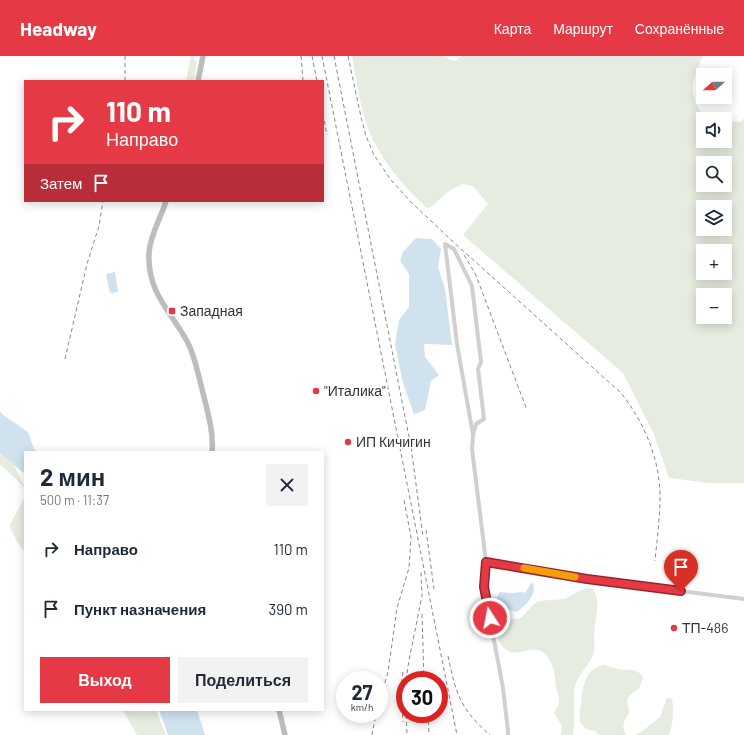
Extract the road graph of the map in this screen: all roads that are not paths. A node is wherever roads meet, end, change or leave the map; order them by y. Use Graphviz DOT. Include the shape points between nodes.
graph roads {
  1 [pos="203,56"];
  2 [pos="198,80"];
  3 [pos="166,202"];
  4 [pos="473,435"];
  5 [pos="212,451"];
  6 [pos="486,562"];
  7 [pos="744,599"];
  8 [pos="279,711"];
  9 [pos="285,735"];
  10 [pos="508,735"];
  1 -- 2 [label="main road"];
  3 -- 5 [label="main road" via="149,247 151,275 158,297 194,357 211,430"];
  4 -- 4 [label="street" via="476,424 484,419 472,286 454,249 445,244 457,344"];
  4 -- 6 [label="street" via="472,449"];
  6 -- 7 [label="street" via="587,579"];
  6 -- 10 [label="street" via="484,587 503,688"];
  8 -- 9 [label="main road"];
}
